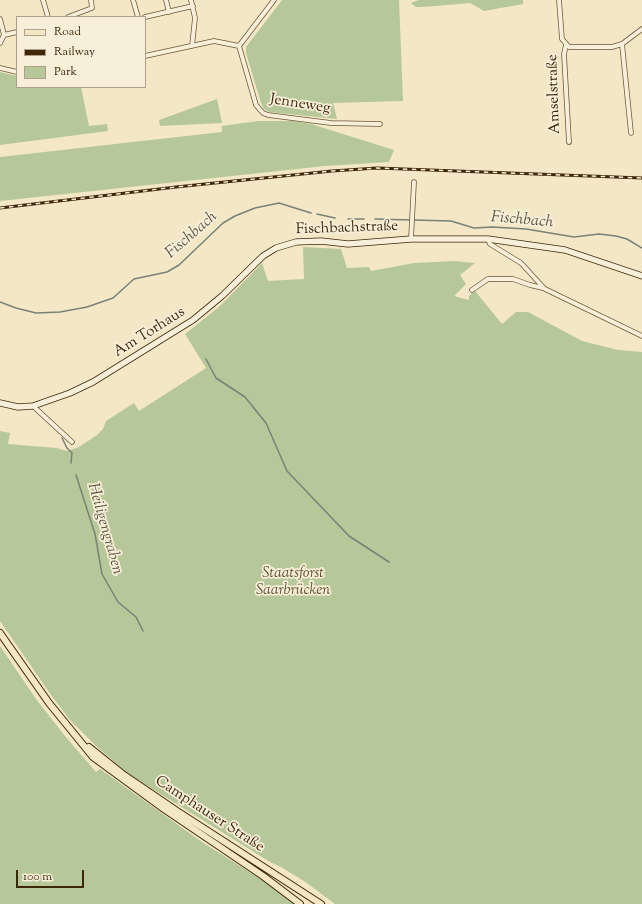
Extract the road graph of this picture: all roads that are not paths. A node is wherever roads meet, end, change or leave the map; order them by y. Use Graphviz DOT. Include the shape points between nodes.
graph roads {
  1 [pos="43,0"];
  2 [pos="92,0"];
  3 [pos="133,0"];
  4 [pos="166,0"];
  5 [pos="191,0"];
  6 [pos="274,0"];
  7 [pos="559,0"];
  8 [pos="193,6"];
  9 [pos="169,12"];
  10 [pos="48,16"];
  11 [pos="71,16"];
  12 [pos="138,16"];
  13 [pos="146,17"];
  14 [pos="0,19"];
  15 [pos="642,29"];
  16 [pos="16,32"];
  17 [pos="4,34"];
  18 [pos="0,43"];
  19 [pos="622,44"];
  20 [pos="566,45"];
  21 [pos="192,46"];
  22 [pos="238,46"];
  23 [pos="146,56"];
  24 [pos="0,68"];
  25 [pos="16,72"];
  26 [pos="380,124"];
  27 [pos="631,133"];
  28 [pos="569,142"];
  29 [pos="414,182"];
  30 [pos="411,239"];
  31 [pos="488,239"];
  32 [pos="263,256"];
  33 [pos="642,276"];
  34 [pos="543,288"];
  35 [pos="472,290"];
  36 [pos="642,336"];
  37 [pos="0,403"];
  38 [pos="33,406"];
  39 [pos="72,442"];
  40 [pos="0,633"];
  41 [pos="84,745"];
  42 [pos="300,904"];
  43 [pos="321,904"];
  1 -- 10 [label="street"];
  2 -- 11 [label="street" via="92,8"];
  3 -- 12 [label="street"];
  4 -- 9 [label="street"];
  5 -- 8 [label="street"];
  6 -- 22 [label="street"];
  7 -- 20 [label="street, Amselstraße" via="562,39"];
  8 -- 9 [label="street"];
  8 -- 21 [label="street" via="195,23"];
  9 -- 13 [label="street"];
  14 -- 17 [label="street"];
  15 -- 19 [label="street"];
  16 -- 17 [label="street"];
  17 -- 18 [label="street"];
  19 -- 20 [label="street" via="612,48 574,48"];
  19 -- 27 [label="street"];
  20 -- 28 [label="street, Amselstraße" via="564,54"];
  21 -- 22 [label="street" via="214,41"];
  21 -- 23 [label="street"];
  22 -- 26 [label="street, Jenneweg" via="256,105 268,116 331,123"];
  24 -- 25 [label="street"];
  29 -- 30 [label="street, Fischbachstraße"];
  30 -- 31 [label="main road, Fischbachstraße"];
  30 -- 32 [label="main road, Fischbachstraße" via="348,244 321,240 296,242 276,248"];
  31 -- 33 [label="main road, Fischbachstraße" via="565,250"];
  31 -- 34 [label="street" via="490,244 521,263"];
  32 -- 38 [label="main road, Am Torhaus" via="213,304 176,332 93,382"];
  34 -- 35 [label="street" via="513,279 499,278 484,280"];
  34 -- 36 [label="street"];
  37 -- 38 [label="main road, Am Torhaus" via="18,407"];
  38 -- 39 [label="street"];
  40 -- 41 [label="main road, Camphauser Straße" via="46,699"];
  41 -- 42 [label="main road, Camphauser Straße" via="93,757 130,786"];
  41 -- 43 [label="main road, Camphauser Straße" via="177,811"];
}
